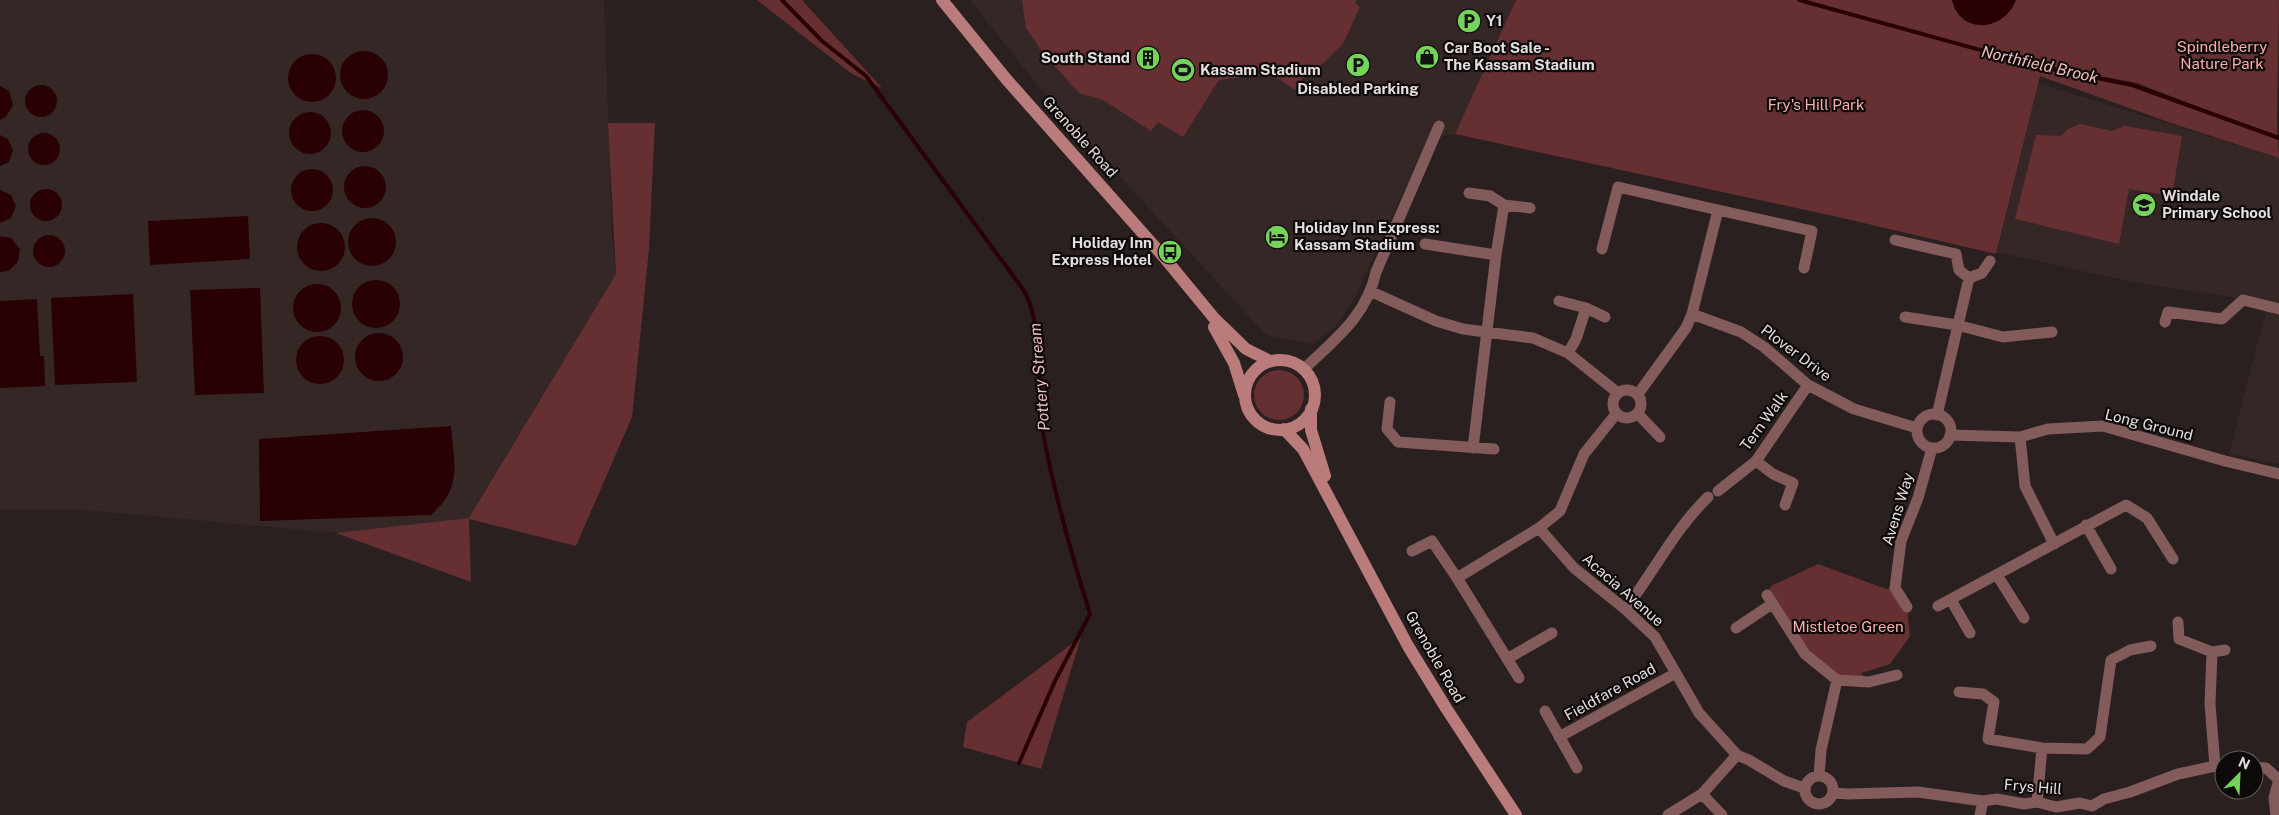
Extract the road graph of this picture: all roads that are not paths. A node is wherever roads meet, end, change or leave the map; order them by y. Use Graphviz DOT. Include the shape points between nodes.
graph roads {
  1 [pos="942,0"];
  2 [pos="1440,126"];
  3 [pos="1469,193"];
  4 [pos="1504,205"];
  5 [pos="1530,208"];
  6 [pos="1718,210"];
  7 [pos="1895,240"];
  8 [pos="1425,244"];
  9 [pos="1602,249"];
  10 [pos="1496,255"];
  11 [pos="1990,261"];
  12 [pos="1804,268"];
  13 [pos="1969,278"];
  14 [pos="1372,292"];
  15 [pos="1194,296"];
  16 [pos="1559,300"];
  17 [pos="1586,308"];
  18 [pos="2279,309"];
  19 [pos="1692,314"];
  20 [pos="1605,317"];
  21 [pos="1905,317"];
  22 [pos="2165,322"];
  23 [pos="1957,325"];
  24 [pos="1488,332"];
  25 [pos="2052,332"];
  26 [pos="1568,353"];
  27 [pos="1270,361"];
  28 [pos="1304,369"];
  29 [pos="1808,385"];
  30 [pos="1618,393"];
  31 [pos="1638,394"];
  32 [pos="1244,395"];
  33 [pos="1390,402"];
  34 [pos="1311,410"];
  35 [pos="1616,414"];
  36 [pos="1638,414"];
  37 [pos="1937,415"];
  38 [pos="1917,428"];
  39 [pos="1284,430"];
  40 [pos="1950,435"];
  41 [pos="2020,436"];
  42 [pos="1660,437"];
  43 [pos="1473,448"];
  44 [pos="1932,448"];
  45 [pos="1494,449"];
  46 [pos="1756,460"];
  47 [pos="2279,474"];
  48 [pos="1785,505"];
  49 [pos="1336,509"];
  50 [pos="2086,525"];
  51 [pos="1539,528"];
  52 [pos="2054,544"];
  53 [pos="1412,551"];
  54 [pos="2173,559"];
  55 [pos="2111,569"];
  56 [pos="1997,575"];
  57 [pos="1457,578"];
  58 [pos="1951,600"];
  59 [pos="1938,606"];
  60 [pos="1906,607"];
  61 [pos="1625,609"];
  62 [pos="2024,618"];
  63 [pos="2178,622"];
  64 [pos="1736,628"];
  65 [pos="1970,632"];
  66 [pos="1552,633"];
  67 [pos="2151,646"];
  68 [pos="2224,650"];
  69 [pos="2212,652"];
  70 [pos="1507,660"];
  71 [pos="1676,673"];
  72 [pos="1897,675"];
  73 [pos="1519,678"];
  74 [pos="1837,680"];
  75 [pos="1959,692"];
  76 [pos="1544,711"];
  77 [pos="1559,737"];
  78 [pos="2042,748"];
  79 [pos="2217,750"];
  80 [pos="1736,755"];
  81 [pos="2214,767"];
  82 [pos="1577,768"];
  83 [pos="2264,768"];
  84 [pos="1819,776"];
  85 [pos="2279,779"];
  86 [pos="1804,788"];
  87 [pos="1833,793"];
  88 [pos="1702,794"];
  89 [pos="1983,801"];
  90 [pos="2037,802"];
  91 [pos="1816,810"];
  92 [pos="2092,810"];
  93 [pos="1516,815"];
  94 [pos="1668,815"];
  95 [pos="1722,815"];
  96 [pos="1980,815"];
  97 [pos="2276,815"];
  1 -- 15 [label="street, Grenoble Road"];
  2 -- 14 [label="street" via="1376,272"];
  3 -- 4 [label="street" via="1490,196"];
  4 -- 5 [label="street"];
  4 -- 10 [label="street"];
  6 -- 9 [label="street" via="1618,187"];
  6 -- 12 [label="street" via="1812,231"];
  6 -- 19 [label="street"];
  7 -- 13 [label="street" via="1956,254 1959,270"];
  8 -- 10 [label="street"];
  10 -- 24 [label="street"];
  11 -- 13 [label="street" via="1982,273"];
  13 -- 23 [label="street"];
  14 -- 24 [label="street" via="1436,321"];
  14 -- 28 [label="street" via="1353,322"];
  15 -- 27 [label="street, Grenoble Road" via="1234,340"];
  15 -- 32 [label="street, Grenoble Road" via="1226,345"];
  16 -- 17 [label="street"];
  17 -- 20 [label="street"];
  17 -- 26 [label="street"];
  18 -- 22 [label="street" via="2243,300 2222,319 2168,312"];
  19 -- 29 [label="street, Plover Drive" via="1741,332 1764,347"];
  19 -- 31 [label="street" via="1686,328"];
  21 -- 23 [label="street"];
  23 -- 25 [label="street" via="2003,337"];
  23 -- 37 [label="street"];
  24 -- 26 [label="street" via="1533,338"];
  24 -- 43 [label="street"];
  26 -- 30 [label="street"];
  27 -- 28 [label="street" via="1286,360"];
  27 -- 32 [label="street" via="1254,370"];
  28 -- 34 [label="street" via="1314,390"];
  29 -- 38 [label="street, Plover Drive" via="1854,409"];
  29 -- 46 [label="street, Tern Walk"];
  30 -- 31 [label="street" via="1629,390"];
  30 -- 35 [label="street" via="1613,404"];
  31 -- 36 [label="street" via="1642,403"];
  32 -- 39 [label="street" via="1248,410 1256,421 1272,429"];
  33 -- 43 [label="street" via="1387,429 1398,442"];
  34 -- 39 [label="street" via="1297,426"];
  34 -- 49 [label="street, Grenoble Road" via="1311,430"];
  35 -- 36 [label="street" via="1626,419"];
  35 -- 51 [label="street" via="1584,454 1560,511"];
  36 -- 42 [label="street"];
  37 -- 38 [label="street" via="1923,418"];
  37 -- 40 [label="street" via="1947,421"];
  38 -- 44 [label="street" via="1922,443"];
  39 -- 49 [label="street, Grenoble Road" via="1304,449"];
  40 -- 41 [label="street, Long Ground"];
  40 -- 44 [label="street" via="1944,444"];
  41 -- 47 [label="street, Long Ground" via="2048,429 2102,426"];
  41 -- 52 [label="street" via="2025,486"];
  43 -- 45 [label="street"];
  44 -- 60 [label="street, Avens Way" via="1918,498 1901,541 1896,588"];
  46 -- 48 [label="street" via="1773,474 1793,483"];
  46 -- 61 [label="street, Tern Walk" via="1693,512"];
  49 -- 93 [label="street, Grenoble Road" via="1408,646"];
  50 -- 52 [label="street"];
  50 -- 54 [label="street" via="2124,502 2147,518"];
  50 -- 55 [label="street"];
  51 -- 57 [label="street"];
  51 -- 61 [label="street, Acacia Avenue" via="1574,568"];
  52 -- 56 [label="street"];
  53 -- 57 [label="street" via="1432,541"];
  56 -- 58 [label="street"];
  56 -- 62 [label="street"];
  57 -- 70 [label="street"];
  58 -- 59 [label="street"];
  58 -- 65 [label="street"];
  61 -- 71 [label="street, Acacia Avenue" via="1655,637"];
  63 -- 69 [label="street" via="2179,639"];
  64 -- 74 [label="street" via="1770,600 1805,654"];
  66 -- 70 [label="street"];
  67 -- 78 [label="street" via="2130,650 2111,660 2100,737 2087,749"];
  68 -- 69 [label="street"];
  69 -- 79 [label="street" via="2210,704"];
  70 -- 73 [label="street"];
  71 -- 77 [label="street, Fieldfare Road"];
  71 -- 80 [label="street, Acacia Avenue" via="1699,713"];
  72 -- 74 [label="street" via="1869,682"];
  74 -- 84 [label="street" via="1821,750"];
  75 -- 78 [label="street" via="1983,694 1994,702 1988,739"];
  76 -- 77 [label="street, Fieldfare Road"];
  77 -- 82 [label="street, Fieldfare Road"];
  78 -- 90 [label="street"];
  80 -- 86 [label="street, Acacia Avenue" via="1784,782"];
  80 -- 88 [label="street"];
  81 -- 92 [label="street, Frys Hill" via="2178,774 2104,799"];
  83 -- 85 [label="street"];
  84 -- 86 [label="street" via="1809,779"];
  84 -- 87 [label="street" via="1829,780"];
  85 -- 97 [label="street" via="2274,798"];
  86 -- 91 [label="street"];
  87 -- 89 [label="street, Frys Hill" via="1918,792"];
  87 -- 91 [label="street"];
  88 -- 94 [label="street"];
  88 -- 95 [label="street"];
  89 -- 90 [label="street, Frys Hill"];
  89 -- 96 [label="street"];
  90 -- 92 [label="street, Frys Hill" via="2056,807 2080,803"];
}
